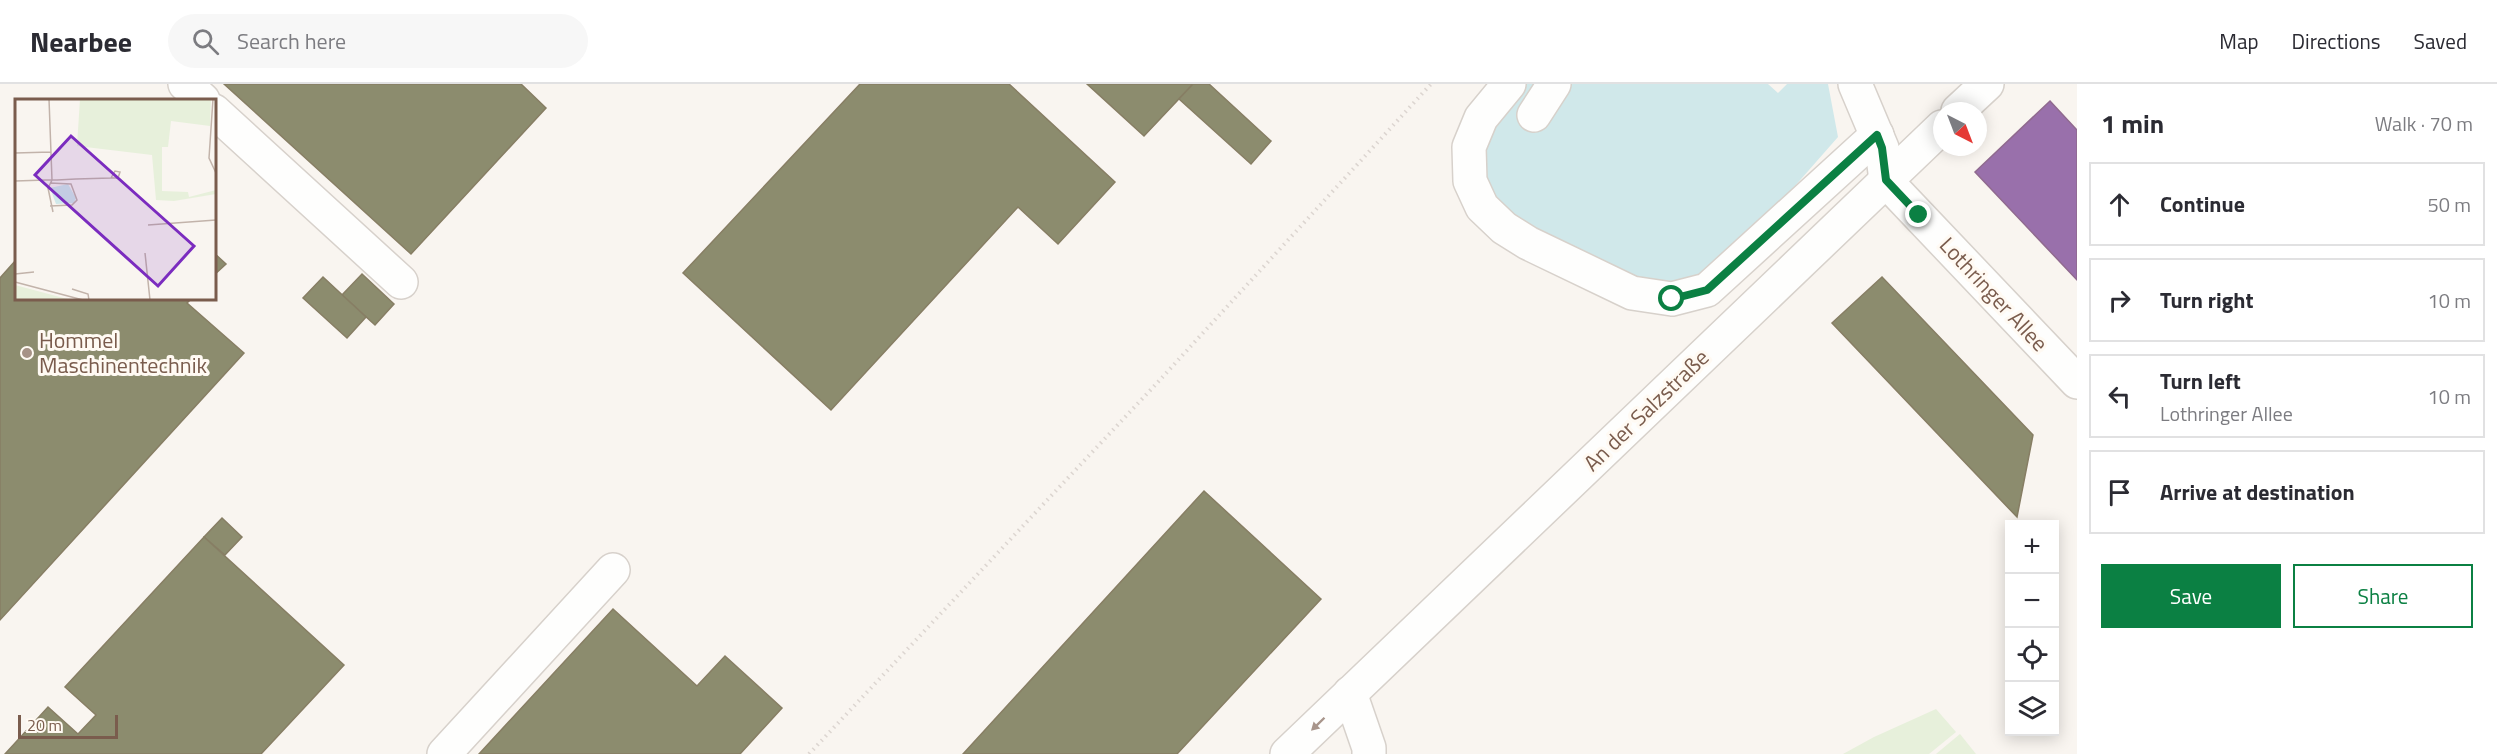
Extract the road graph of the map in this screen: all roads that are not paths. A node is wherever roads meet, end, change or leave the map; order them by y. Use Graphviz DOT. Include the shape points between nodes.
graph roads {
  1 [pos="185,84"];
  2 [pos="1509,84"];
  3 [pos="1554,84"];
  4 [pos="1855,84"];
  5 [pos="1987,84"];
  6 [pos="202,99"];
  7 [pos="1968,102"];
  8 [pos="216,113"];
  9 [pos="1533,115"];
  10 [pos="1877,135"];
  11 [pos="1933,136"];
  12 [pos="1886,180"];
  13 [pos="401,282"];
  14 [pos="2077,382"];
  15 [pos="613,570"];
  16 [pos="1350,693"];
  17 [pos="444,754"];
  18 [pos="1287,754"];
  19 [pos="1369,754"];
  1 -- 6 [label="street"];
  2 -- 10 [label="street" via="1481,118 1469,147 1470,181 1482,207 1528,243 1632,293 1672,299 1707,290"];
  3 -- 9 [label="street"];
  4 -- 10 [label="street"];
  5 -- 7 [label="street"];
  8 -- 13 [label="street"];
  10 -- 12 [label="street"];
  11 -- 12 [label="street, An der Salzstraße"];
  12 -- 14 [label="street, Lothringer Allee"];
  12 -- 16 [label="street, An der Salzstraße"];
  15 -- 17 [label="street"];
  16 -- 18 [label="street, An der Salzstraße, one-way"];
  16 -- 19 [label="street"];
}
